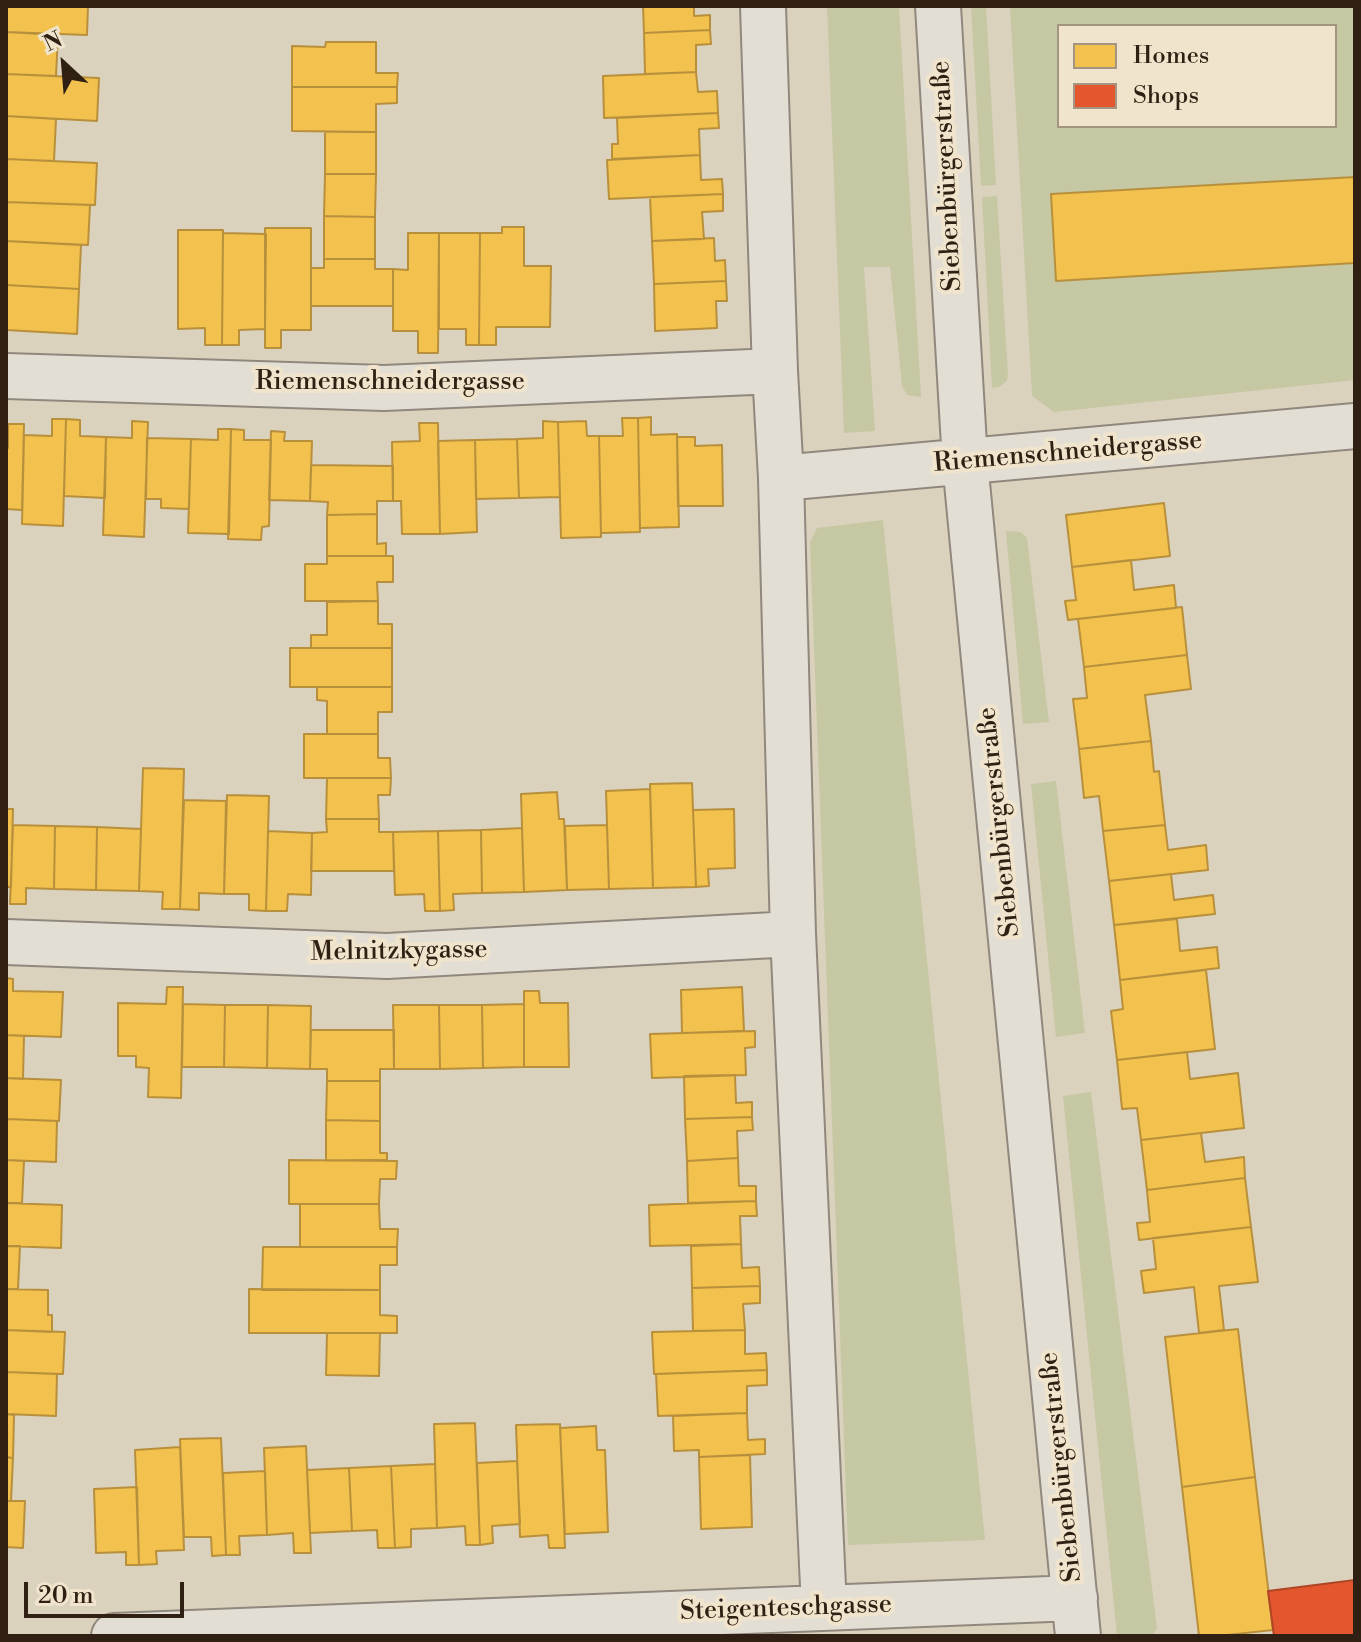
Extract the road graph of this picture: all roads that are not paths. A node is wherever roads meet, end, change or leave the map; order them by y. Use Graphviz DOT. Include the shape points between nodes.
graph roads {
  1 [pos="763,6"];
  2 [pos="938,6"];
  3 [pos="775,371"];
  4 [pos="6,376"];
  5 [pos="1355,426"];
  6 [pos="965,462"];
  7 [pos="781,478"];
  8 [pos="793,934"];
  9 [pos="6,942"];
  10 [pos="824,1608"];
  11 [pos="1076,1617"];
  12 [pos="134,1635"];
  1 -- 3 [label="street"];
  2 -- 6 [label="street, Siebenbürgerstraße"];
  3 -- 4 [label="street, Riemenschneidergasse" via="384,388"];
  3 -- 7 [label="street"];
  5 -- 6 [label="street, Riemenschneidergasse"];
  6 -- 7 [label="street, Riemenschneidergasse"];
  6 -- 11 [label="street, Siebenbürgerstraße"];
  7 -- 8 [label="street"];
  8 -- 9 [label="street, Melnitzkygasse" via="387,956"];
  8 -- 10 [label="street"];
  10 -- 11 [label="street, Steigenteschgasse"];
  10 -- 12 [label="street, Steigenteschgasse"];
}
